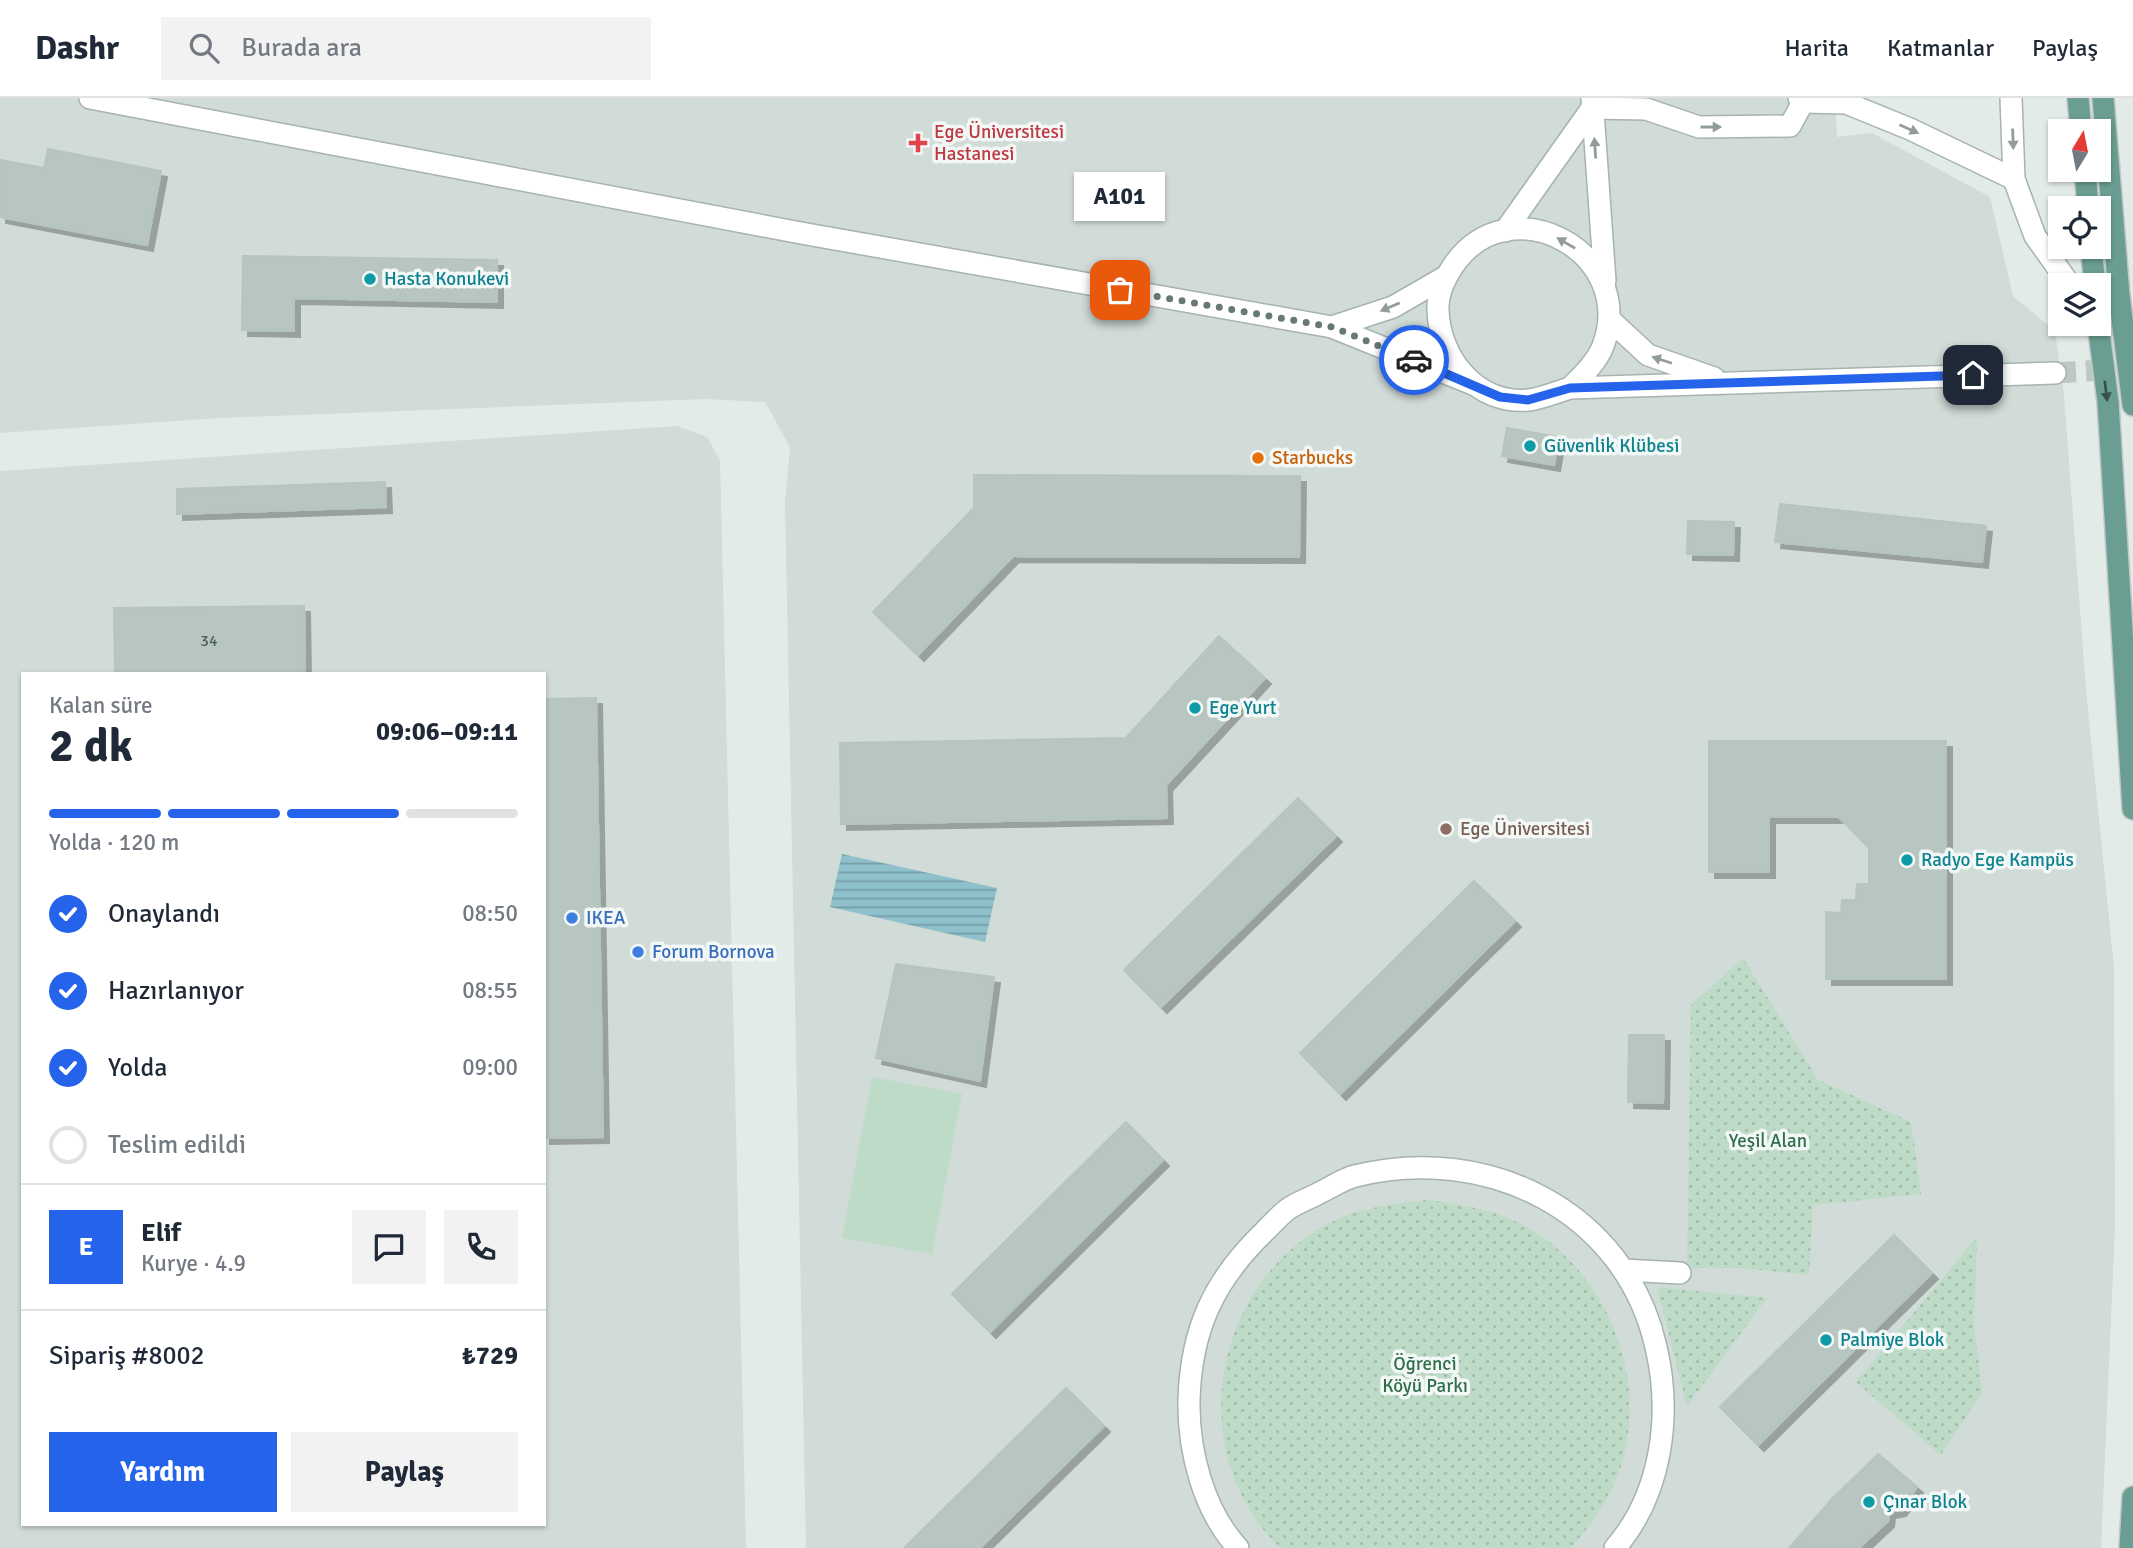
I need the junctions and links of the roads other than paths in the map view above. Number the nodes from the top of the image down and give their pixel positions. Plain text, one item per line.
1 (90, 98) edge
2 (1671, 98) edge
3 (2011, 98) edge
4 (2078, 98) edge
5 (2103, 98) edge
6 (1801, 100) edge
7 (1851, 101) edge
8 (1592, 103) edge
9 (1646, 109) junction
10 (2080, 119) edge
11 (2014, 179) junction
12 (1505, 231) junction
13 (2061, 273) edge
14 (1445, 277) junction
15 (1606, 290) junction
16 (1609, 319) junction
17 (1332, 327) junction
18 (2100, 336) edge
19 (2055, 373) tunnel mouth
20 (1726, 382) junction
21 (1474, 384) junction
22 (1570, 388) junction
23 (2133, 405) edge
24 (2133, 809) edge
25 (1623, 1270) junction
26 (1680, 1273) dead end
27 (2133, 1497) edge
28 (1238, 1548) edge
29 (1615, 1548) edge
30 (2130, 1548) edge

1 - 17 street
2 - 9 street
3 -> 11 street
4 - 10 main road
5 - 23 main road
6 - 7 street
9 -> 6 street
7 -> 11 street
8 - 9 street
8 - 12 street
15 -> 8 street
11 - 13 street
12 - 14 street
15 -> 12 street
14 -> 17 street
14 - 21 street
15 - 16 street
20 -> 16 street
16 - 22 street
17 - 21 street
18 -> 24 main road
19 - 20 street
20 - 22 street
21 - 22 street
25 - 26 street
25 - 28 street
25 - 29 street
27 - 30 main road

